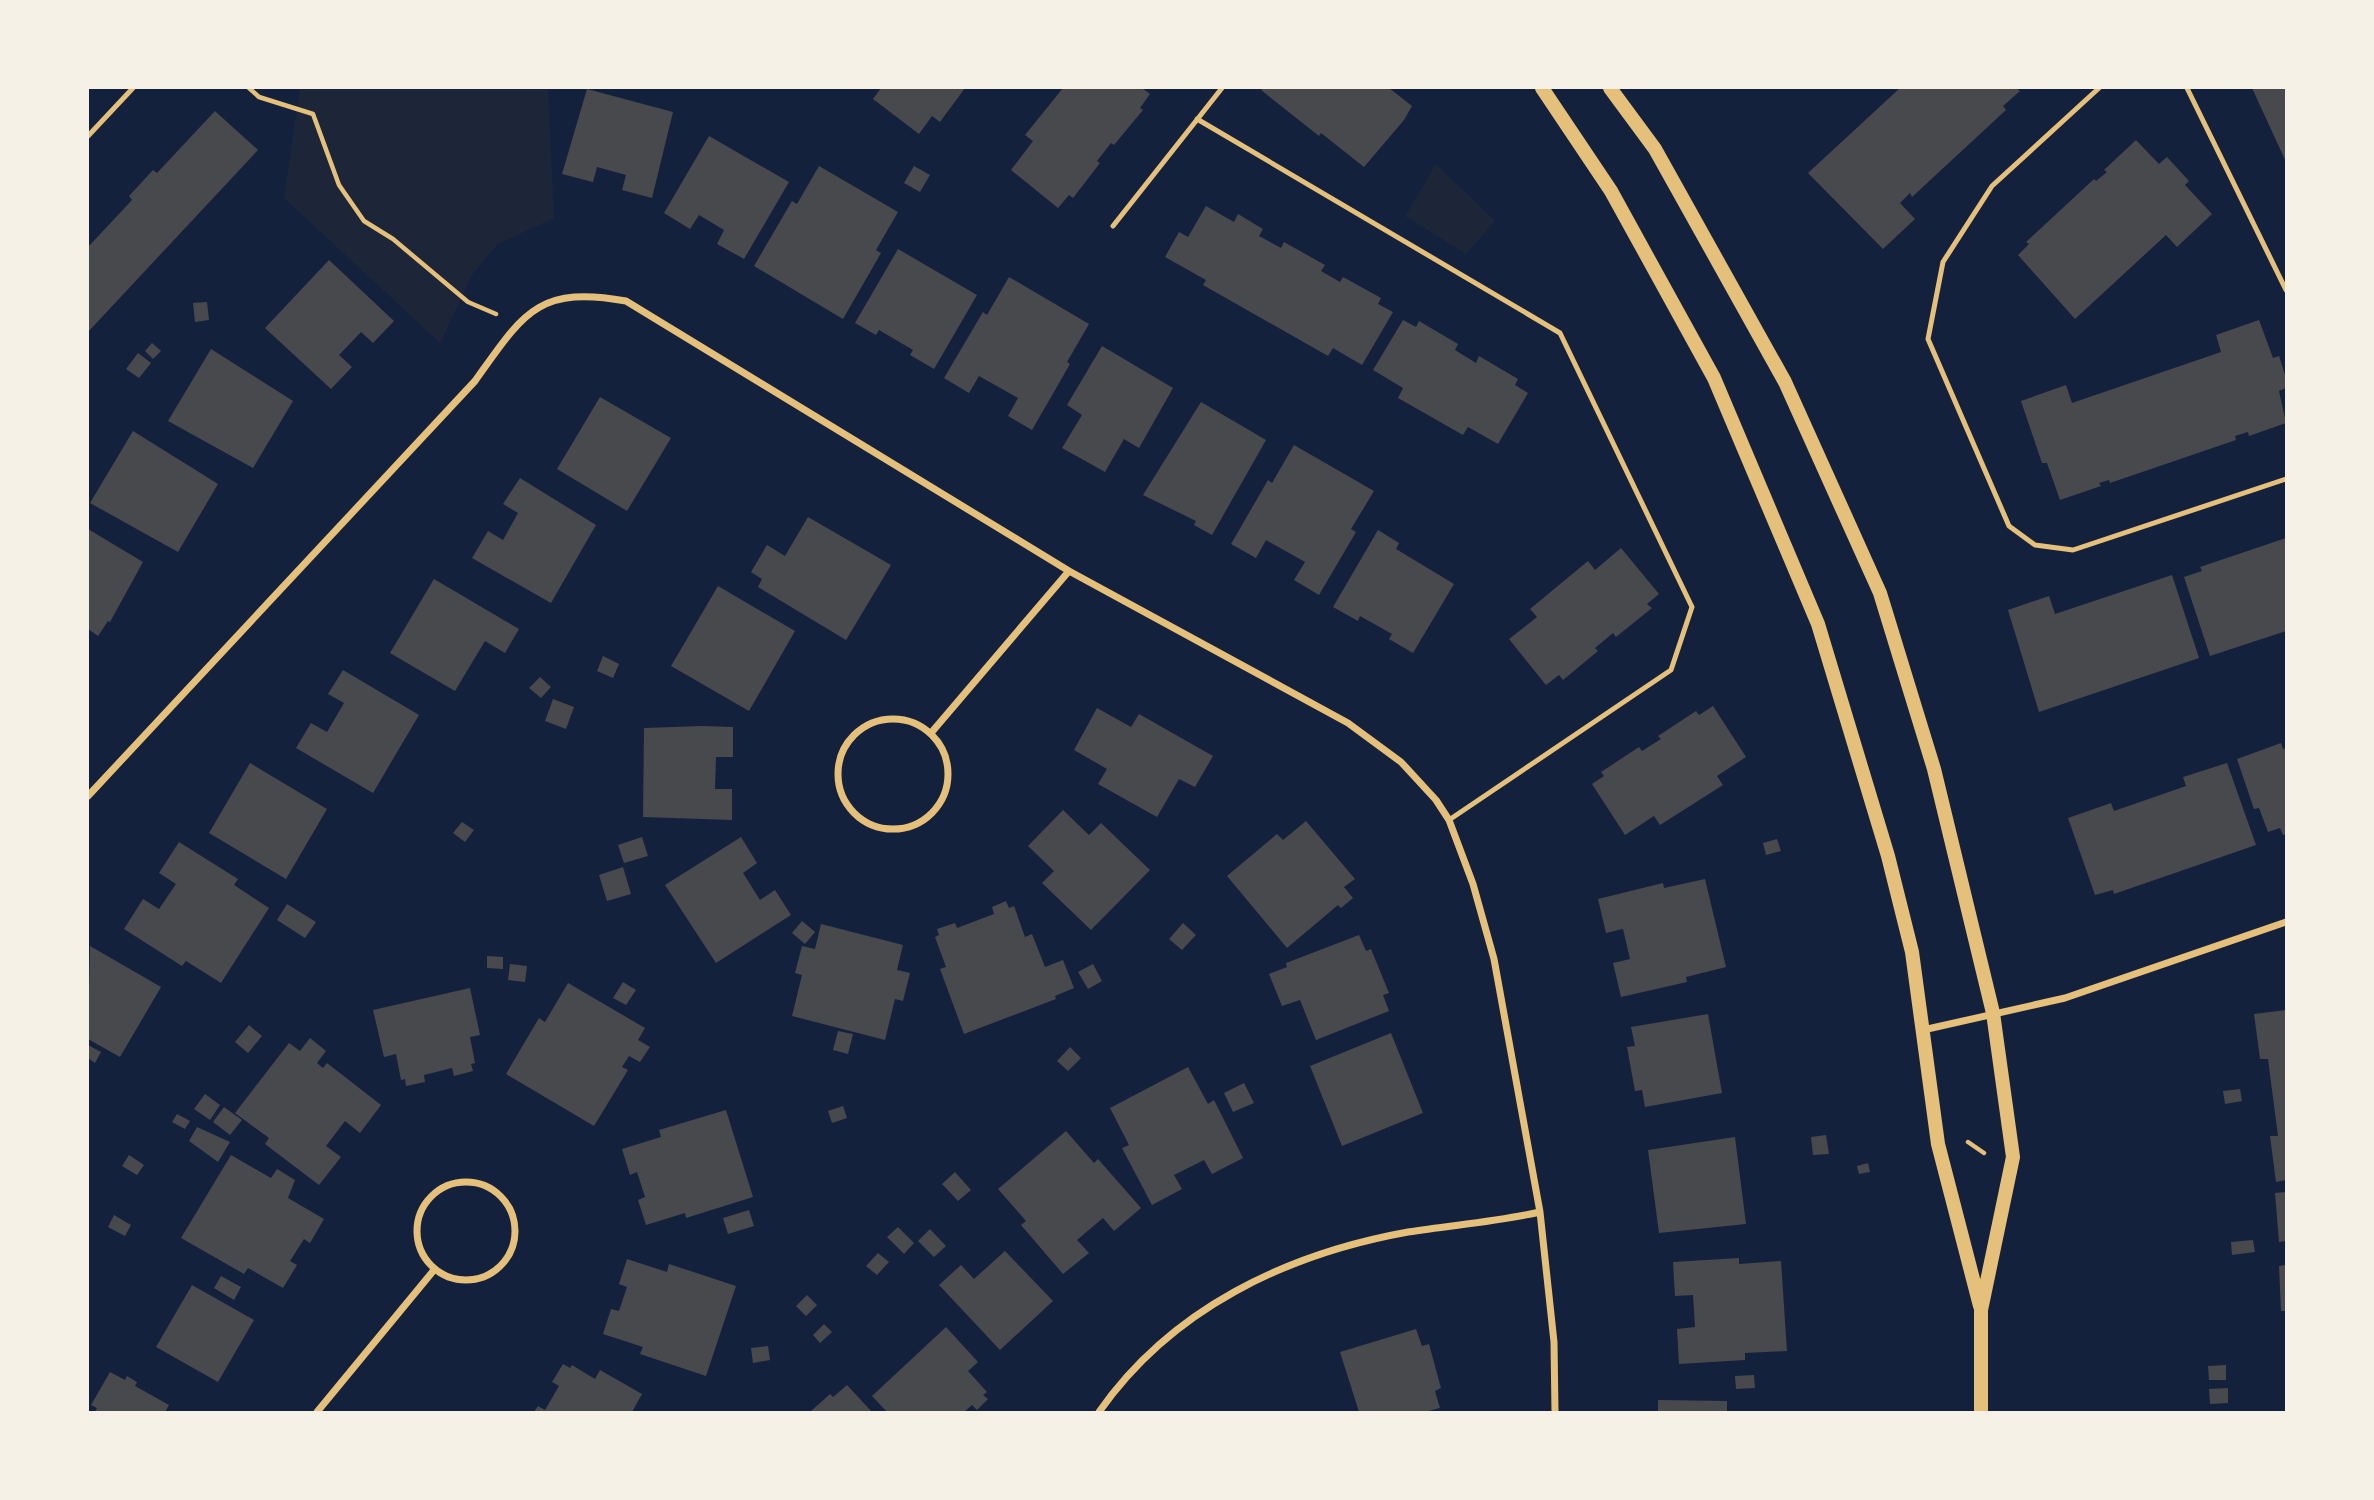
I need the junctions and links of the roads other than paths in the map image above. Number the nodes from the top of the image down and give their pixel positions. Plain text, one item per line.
1 (133, 88) edge
2 (1222, 88) edge
3 (1542, 88) edge
4 (1610, 88) edge
5 (2099, 88) edge
6 (2187, 88) edge
7 (1197, 119) junction
8 (88, 136) edge
9 (1113, 226) dead end
10 (2287, 290) edge
11 (2287, 479) edge
12 (1069, 571) junction
13 (931, 733) junction
14 (88, 796) edge
15 (1449, 820) junction
16 (2287, 922) edge
17 (1993, 1013) junction
18 (1923, 1030) junction
19 (1540, 1212) junction
20 (434, 1270) junction
21 (1981, 1310) junction
22 (317, 1412) edge
23 (1099, 1412) edge
24 (1555, 1412) edge
25 (1981, 1412) edge

1 - 8 lane
2 - 7 lane
3 - 18 main road
4 - 17 main road
5 - 11 lane
6 - 10 lane
7 - 9 lane
7 - 15 lane
12 - 13 street
12 - 14 street
12 - 15 street
13 - 13 street
15 - 19 street
16 - 17 street
17 - 18 street
17 - 21 main road
18 - 21 main road
19 - 23 street
19 - 24 street
20 - 20 street
20 - 22 street
21 - 25 main road

